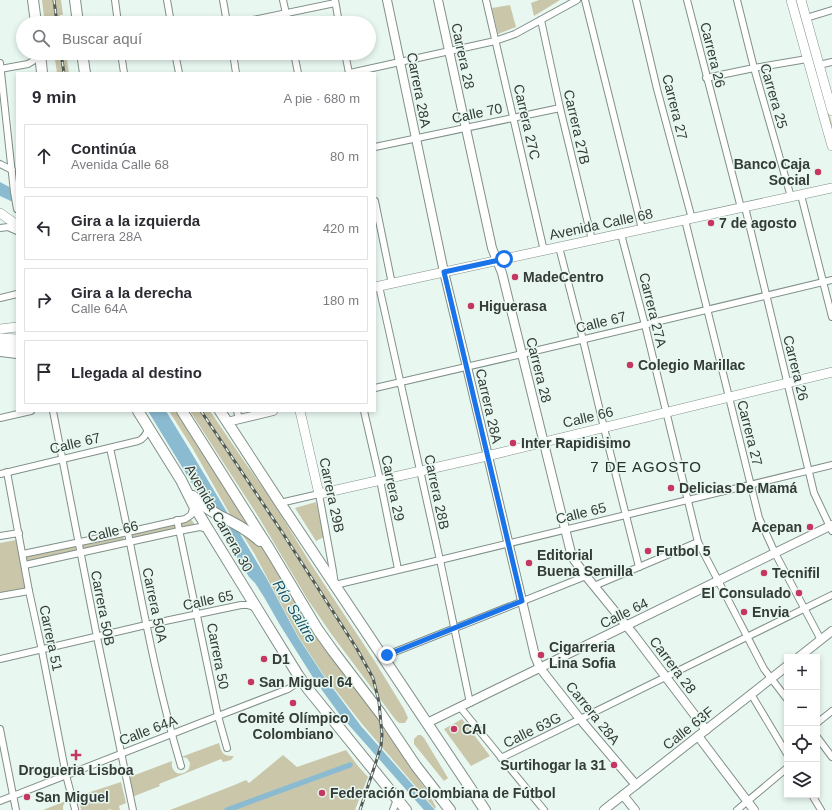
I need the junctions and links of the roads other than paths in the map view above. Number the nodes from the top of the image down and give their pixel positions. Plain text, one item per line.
1 (33, 0) edge
2 (75, 0) edge
3 (115, 0) edge
4 (167, 0) edge
5 (223, 0) edge
6 (283, 0) edge
7 (387, 0) edge
8 (438, 0) edge
9 (486, 0) edge
10 (577, 0) edge
11 (585, 0) edge
12 (636, 0) edge
13 (687, 0) edge
14 (737, 0) edge
15 (791, 0) edge
16 (801, 0) edge
17 (335, 1) edge
18 (832, 10) edge
19 (286, 13) junction
20 (35, 16) edge
21 (77, 16) edge
22 (117, 16) edge
23 (170, 16) edge
24 (226, 16) edge
25 (272, 16) edge
26 (287, 16) edge
27 (338, 16) edge
28 (806, 18) junction
29 (540, 20) junction
30 (495, 40) junction
31 (449, 51) junction
32 (807, 59) junction
33 (34, 60) edge
34 (40, 60) edge
35 (83, 60) edge
36 (123, 60) edge
37 (177, 60) edge
38 (234, 60) edge
39 (295, 60) edge
40 (347, 60) edge
41 (400, 62) junction
42 (832, 62) edge
43 (819, 65) junction
44 (0, 67) edge
45 (754, 68) junction
46 (42, 72) edge
47 (85, 72) edge
48 (124, 72) edge
49 (179, 72) edge
50 (236, 72) edge
51 (298, 72) edge
52 (350, 72) edge
53 (355, 72) edge
54 (706, 78) junction
55 (560, 108) junction
56 (832, 108) edge
57 (514, 118) junction
58 (466, 128) junction
59 (415, 138) junction
60 (832, 146) edge
61 (376, 147) edge
62 (0, 164) edge
63 (12, 170) junction
64 (832, 188) edge
65 (801, 195) junction
66 (791, 197) junction
67 (16, 202) edge
68 (376, 207) edge
69 (743, 208) junction
70 (0, 213) edge
71 (688, 219) junction
72 (16, 225) edge
73 (0, 228) edge
74 (642, 229) junction
75 (16, 231) edge
76 (621, 234) junction
77 (592, 240) junction
78 (559, 247) junction
79 (544, 250) junction
80 (497, 261) junction
81 (444, 272) junction
82 (832, 280) edge
83 (823, 282) junction
84 (392, 284) junction
85 (377, 287) edge
86 (16, 294) edge
87 (766, 295) junction
88 (0, 298) edge
89 (708, 310) junction
90 (832, 317) edge
91 (645, 325) junction
92 (16, 327) edge
93 (0, 329) edge
94 (0, 338) edge
95 (16, 339) edge
96 (583, 340) junction
97 (0, 346) edge
98 (16, 347) edge
99 (0, 351) edge
100 (16, 353) edge
101 (522, 354) junction
102 (467, 367) junction
103 (832, 372) edge
104 (400, 382) junction
105 (788, 383) junction
106 (376, 388) edge
107 (729, 398) junction
108 (27, 412) edge
109 (53, 412) edge
110 (139, 412) edge
111 (183, 412) edge
112 (221, 412) edge
113 (264, 412) edge
114 (300, 412) edge
115 (364, 412) edge
116 (666, 413) junction
117 (238, 415) edge
118 (0, 418) edge
119 (227, 422) junction
120 (149, 428) junction
121 (604, 428) junction
122 (544, 442) junction
123 (110, 448) junction
124 (487, 456) junction
125 (61, 459) junction
126 (832, 465) edge
127 (808, 470) junction
128 (420, 471) junction
129 (7, 472) junction
130 (0, 474) edge
131 (181, 480) junction
132 (380, 480) junction
133 (750, 484) junction
134 (319, 494) junction
135 (688, 500) junction
136 (280, 503) junction
137 (194, 506) junction
138 (625, 515) junction
139 (177, 520) junction
140 (831, 528) edge
141 (208, 529) junction
142 (565, 530) junction
143 (179, 531) junction
144 (19, 532) junction
145 (128, 532) junction
146 (0, 536) edge
147 (130, 541) junction
148 (78, 542) junction
149 (698, 542) junction
150 (508, 544) junction
151 (270, 550) junction
152 (80, 553) junction
153 (775, 553) junction
154 (23, 554) junction
155 (440, 560) junction
156 (25, 565) junction
157 (638, 567) junction
158 (398, 569) junction
159 (586, 576) junction
160 (719, 581) junction
161 (335, 584) junction
162 (594, 586) junction
163 (29, 591) junction
164 (832, 594) edge
165 (0, 596) edge
166 (522, 601) junction
167 (257, 608) junction
168 (804, 608) junction
169 (197, 614) junction
170 (146, 625) junction
171 (627, 626) junction
172 (454, 628) junction
173 (831, 635) edge
174 (97, 637) junction
175 (747, 637) junction
176 (822, 640) junction
177 (41, 649) junction
178 (803, 654) edge
179 (382, 657) junction
180 (0, 659) edge
181 (540, 668) junction
182 (784, 668) edge
183 (298, 675) junction
184 (665, 676) junction
185 (771, 679) junction
186 (751, 694) junction
187 (784, 695) edge
188 (470, 703) junction
189 (460, 707) junction
190 (832, 711) edge
191 (218, 716) junction
192 (580, 719) junction
193 (820, 721) edge
194 (427, 724) junction
195 (0, 729) edge
196 (706, 730) junction
197 (171, 734) junction
198 (698, 736) junction
199 (820, 743) edge
200 (227, 748) dead end
201 (784, 749) edge
202 (121, 753) junction
203 (832, 757) edge
204 (501, 758) junction
205 (181, 766) dead end
206 (416, 766) junction
207 (784, 770) edge
208 (66, 775) junction
209 (636, 786) junction
210 (623, 795) junction
211 (13, 796) junction
212 (396, 797) junction
213 (814, 798) edge
214 (0, 801) edge
215 (747, 801) junction
216 (75, 809) dead end
217 (16, 810) edge
218 (133, 810) edge
219 (393, 810) edge
220 (406, 810) edge
221 (439, 810) edge
222 (450, 810) edge
223 (485, 810) edge
224 (544, 810) edge
225 (604, 810) edge
226 (635, 810) edge
227 (737, 810) edge
228 (754, 810) edge
229 (821, 810) edge

1 - 20 highway
2 - 21 highway
3 - 22 street
4 - 23 street
5 - 24 street
6 - 19 street
7 - 41 street, Carrera 28A
8 - 31 street, Carrera 28
9 - 30 street, Carrera 27C
10 - 29 street
11 - 74 street
12 - 71 street, Carrera 27
13 - 54 street, Carrera 26
14 - 45 street, Carrera 25
15 - 32 main road
16 - 28 main road
17 - 19 street
17 - 27 street
18 - 28 street
19 - 25 street
19 - 26 street
28 - 43 main road
29 - 30 street
29 - 55 street, Carrera 27B
30 - 31 street
30 - 57 street, Carrera 27C
31 - 41 street
31 - 58 street, Carrera 28
32 - 45 street
32 - 60 main road
33 - 44 street
34 - 46 highway
35 - 47 highway
36 - 48 street
37 - 49 street
38 - 50 street
39 - 51 street
40 - 52 street
41 - 53 street
41 - 59 street, Carrera 28A
42 - 43 street
43 - 56 main road
44 - 63 street
45 - 54 street
45 - 66 street, Carrera 25
54 - 69 street, Carrera 26
55 - 57 street, Calle 70
55 - 77 street, Carrera 27B
57 - 58 street, Calle 70
57 - 79 street, Carrera 27C
58 - 59 street, Calle 70
58 - 80 street, Carrera 28
59 - 61 street, Calle 70
59 - 81 street, Carrera 28A
62 - 63 street
63 - 67 street
64 - 65 main road, Avenida Calle 68
65 - 66 main road, Avenida Calle 68
65 - 83 street
66 - 69 main road, Avenida Calle 68
68 - 84 street
69 - 71 main road, Avenida Calle 68
69 - 87 street, Carrera 26
70 - 72 main road
71 - 74 main road, Avenida Calle 68
71 - 89 street, Carrera 27
73 - 75 street
74 - 76 main road, Avenida Calle 68
76 - 77 main road, Avenida Calle 68
76 - 91 street, Carrera 27A
77 - 78 main road, Avenida Calle 68
78 - 79 main road, Avenida Calle 68
78 - 96 street
79 - 80 main road, Avenida Calle 68
80 - 81 main road, Avenida Calle 68
80 - 101 street, Carrera 28
81 - 84 main road, Avenida Calle 68
81 - 102 street, Carrera 28A
82 - 83 street, Calle 67
83 - 87 street, Calle 67
83 - 90 street
84 - 85 main road, Avenida Calle 68
85 - 104 street, Carrera 28B
86 - 88 street
87 - 89 street, Calle 67
87 - 105 street, Carrera 26
89 - 91 street, Calle 67
89 - 107 street, Carrera 27
91 - 96 street, Calle 67
91 - 116 street, Carrera 27A
92 - 93 main road
94 - 95 main road
96 - 101 street, Calle 67
96 - 121 street
97 - 98 main road
99 - 100 highway
101 - 102 street, Calle 67
101 - 122 street, Carrera 28
102 - 104 street, Calle 67
102 - 124 street, Carrera 28A
103 - 105 main road, Calle 66
104 - 106 street, Calle 67
104 - 128 street, Carrera 28B
105 - 107 main road, Calle 66
105 - 127 street, Carrera 26
107 - 116 main road, Calle 66
107 - 133 street, Carrera 27
108 - 118 street
109 - 125 street, Carrera 50B
110 - 120 highway, Avenida Carrera 30
111 - 151 highway, Avenida Carrera 30
112 - 119 highway
113 - 117 street
114 - 134 main road, Carrera 29B
115 - 132 street, Carrera 29
116 - 121 main road, Calle 66
116 - 135 street, Carrera 27A
117 - 119 street
119 - 136 highway
120 - 123 street, Calle 67
120 - 131 highway, Avenida Carrera 30
121 - 122 main road, Calle 66
121 - 138 street
122 - 124 main road, Calle 66
122 - 142 street, Carrera 28
123 - 125 street, Calle 67
123 - 145 street, Carrera 50A
124 - 128 main road, Calle 66
124 - 150 street, Carrera 28A
125 - 129 street, Calle 67
125 - 148 street, Carrera 50B
126 - 127 street, Calle 65
127 - 133 street, Calle 65
127 - 140 street, Carrera 26
128 - 132 main road, Calle 66
128 - 155 street, Carrera 28B
129 - 130 street, Calle 67
129 - 144 street, Carrera 51
131 - 137 highway, Avenida Carrera 30
131 - 151 highway
132 - 134 main road, Calle 66
132 - 158 street, Carrera 29
133 - 135 street, Calle 65
133 - 153 street, Carrera 27
134 - 136 street, Calle 66
134 - 161 street, Carrera 29B
135 - 138 street, Calle 65
135 - 149 street, Carrera 27A
136 - 161 highway
137 - 139 street, Calle 66
137 - 141 highway, Avenida Carrera 30
138 - 142 street, Calle 65
138 - 157 street
139 - 143 street, Carrera 50
139 - 145 street, Calle 66
140 - 153 street, Calle 64
141 - 143 street, Calle 66
141 - 167 highway, Avenida Carrera 30
142 - 150 street, Calle 65
142 - 159 street, Carrera 28
143 - 147 street, Calle 66
143 - 169 street, Carrera 50
144 - 146 street
144 - 154 street, Carrera 51
145 - 147 street, Carrera 50A
145 - 148 street, Calle 66
147 - 152 street, Calle 66
147 - 170 street, Carrera 50A
148 - 152 street, Carrera 50B
148 - 154 street, Calle 66
149 - 157 street
149 - 160 street, Carrera 27A
150 - 155 street, Calle 65
150 - 166 street, Carrera 28A
151 - 206 highway, Avenida Carrera 30
152 - 156 street, Calle 66
152 - 174 street, Carrera 50B
153 - 160 street, Calle 64
153 - 168 street, Carrera 27
154 - 156 street, Carrera 51
155 - 158 street, Calle 65
155 - 172 street, Carrera 28B
156 - 163 street, Carrera 51
157 - 162 street
158 - 161 street, Calle 65
159 - 162 street, Carrera 28
159 - 166 street
160 - 171 street, Calle 64
160 - 175 street, Carrera 27A
161 - 179 highway
162 - 171 street, Carrera 28
163 - 165 street
163 - 177 street, Carrera 51
164 - 168 street, Calle 63G
166 - 172 street
166 - 181 street, Carrera 28A
167 - 169 street, Calle 65
167 - 183 highway, Avenida Carrera 30
168 - 175 street, Calle 63G
168 - 176 street, Carrera 27
169 - 170 street, Calle 65
169 - 191 street, Carrera 50
170 - 174 street, Calle 65
170 - 197 street, Carrera 50A
171 - 181 street, Calle 64
171 - 184 street, Carrera 28
172 - 179 street
172 - 188 street, Carrera 28B
173 - 176 street
174 - 177 street, Calle 65
174 - 202 street, Carrera 50B
175 - 184 street, Calle 63G
175 - 185 street, Carrera 27A
176 - 178 street
177 - 180 street, Calle 65
177 - 208 street, Carrera 51
179 - 194 highway
181 - 188 street, Calle 64
181 - 192 street, Carrera 28A
182 - 185 street, Calle 63F
183 - 191 street, Calle 64A
183 - 212 highway, Avenida Carrera 30
184 - 192 street, Calle 63G
184 - 196 street, Carrera 28
185 - 186 street, Calle 63F
185 - 187 street, Carrera 27A
186 - 196 street, Calle 63F
186 - 201 street
188 - 189 street, Calle 64
189 - 194 street, Calle 64
189 - 204 street
190 - 193 street
191 - 197 street, Calle 64A
191 - 200 street, Carrera 50
192 - 204 street, Calle 63G
192 - 209 street, Carrera 28A
194 - 223 highway
195 - 211 street
196 - 198 street, Calle 63F
197 - 202 street, Calle 64A
197 - 205 street, Carrera 50A
198 - 209 street, Calle 63F
198 - 215 street
199 - 203 street
202 - 208 street, Calle 64A
202 - 218 street, Carrera 50B
204 - 224 street
206 - 221 highway
206 - 222 highway, Avenida Carrera 30
207 - 215 street
208 - 211 street, Calle 64A
208 - 216 street, Carrera 51
209 - 210 street, Calle 63F
210 - 225 street, Calle 63F
210 - 226 street
211 - 214 street, Calle 64A
211 - 217 street
212 - 219 street
212 - 220 highway, Avenida Carrera 30
213 - 229 street
215 - 227 street
215 - 228 street

